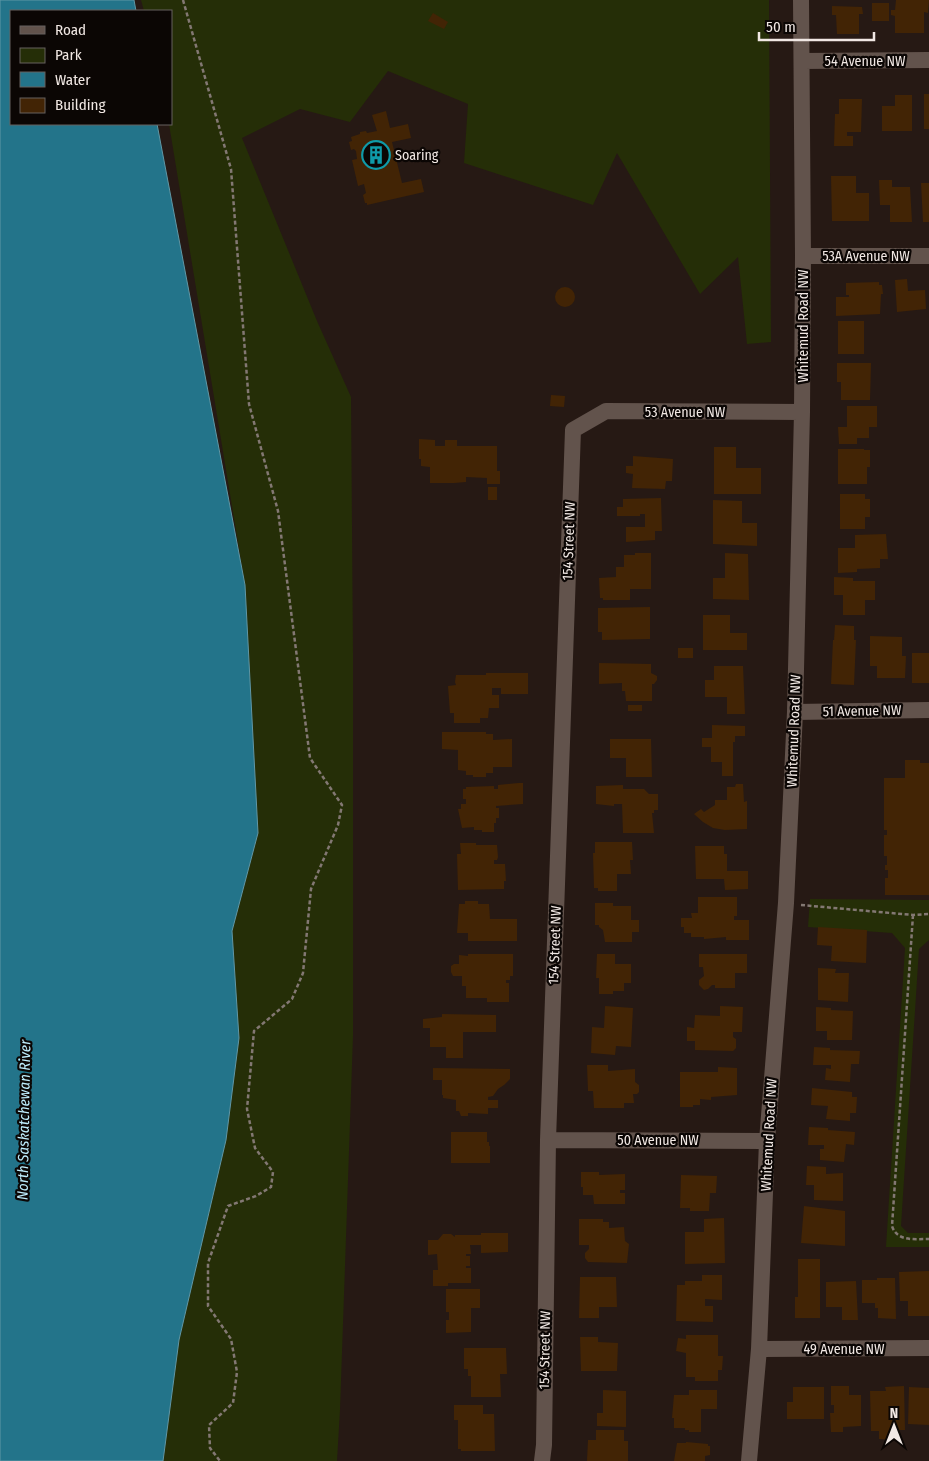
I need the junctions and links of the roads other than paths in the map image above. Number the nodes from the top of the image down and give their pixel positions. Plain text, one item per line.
1 (801, 0) edge
2 (929, 60) edge
3 (802, 61) junction
4 (803, 256) junction
5 (929, 256) edge
6 (802, 412) junction
7 (573, 430) joint
8 (929, 710) edge
9 (795, 712) junction
10 (548, 1140) junction
11 (767, 1141) junction
12 (929, 1348) edge
13 (759, 1349) junction
14 (542, 1461) edge
15 (749, 1461) edge

1 - 3 street, Whitemud Road NW
2 - 3 street, 54 Avenue NW
3 - 4 street, Whitemud Road NW
4 - 5 street, 53A Avenue NW
4 - 6 street, Whitemud Road NW
6 - 7 street, 53 Avenue NW
6 - 9 street, Whitemud Road NW
7 - 10 street, 154 Street NW
8 - 9 street, 51 Avenue NW
9 - 11 street, Whitemud Road NW
10 - 11 street, 50 Avenue NW
10 - 14 street, 154 Street NW
11 - 13 street, Whitemud Road NW
12 - 13 street, 49 Avenue NW
13 - 15 street, Whitemud Road NW

